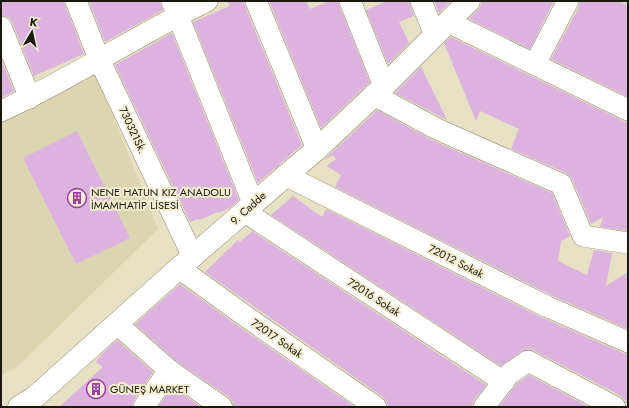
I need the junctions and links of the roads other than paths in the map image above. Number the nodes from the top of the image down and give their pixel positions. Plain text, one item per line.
1 (76, 1) edge
2 (207, 1) edge
3 (256, 1) edge
4 (350, 1) edge
5 (421, 1) edge
6 (469, 1) edge
7 (568, 1) edge
8 (175, 8) edge
9 (1, 27) edge
10 (442, 28) junction
11 (99, 59) junction
12 (535, 64) junction
13 (379, 91) junction
14 (30, 98) junction
15 (628, 110) edge
16 (1, 111) edge
17 (317, 148) junction
18 (285, 175) junction
19 (249, 208) junction
20 (628, 244) edge
21 (186, 263) junction
22 (117, 324) junction
23 (628, 342) edge
24 (169, 370) junction
25 (504, 382) junction
26 (34, 404) edge
27 (144, 407) edge
28 (222, 407) edge
29 (376, 407) edge
30 (484, 407) edge
31 (615, 407) edge

1 - 11 street, 730321Sk.
2 - 8 street
3 - 17 street
4 - 13 street
5 - 10 street
6 - 10 street, 9. Cadde
7 - 12 street
8 - 11 street
8 - 19 street
9 - 14 street
10 - 12 street
10 - 13 street, 9. Cadde
11 - 14 street
11 - 21 street, 730321Sk.
12 - 15 street
13 - 17 street, 9. Cadde
13 - 20 street
14 - 16 street
17 - 18 street, 9. Cadde
18 - 19 street, 9. Cadde
18 - 23 street, 72012 Sokak
19 - 21 street, 9. Cadde
19 - 25 street, 72016 Sokak
21 - 22 street, 9. Cadde
21 - 29 street, 72017 Sokak
22 - 24 street
22 - 26 street, 9. Cadde
24 - 27 street
24 - 28 street
25 - 30 street
25 - 31 street

